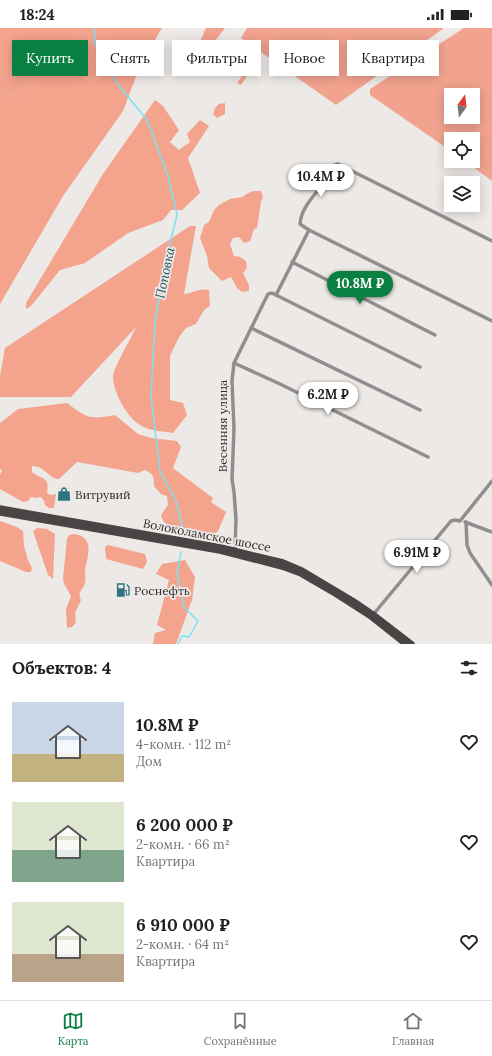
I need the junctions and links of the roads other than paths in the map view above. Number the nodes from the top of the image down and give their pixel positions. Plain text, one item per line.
1 (309, 230) junction
2 (492, 241) edge
3 (292, 262) junction
4 (276, 295) junction
5 (492, 321) edge
6 (251, 328) junction
7 (435, 335) dead end
8 (234, 363) junction
9 (420, 367) dead end
10 (420, 410) dead end
11 (428, 457) dead end
12 (492, 481) edge
13 (0, 508) edge
14 (0, 513) edge
15 (460, 521) junction
16 (466, 522) junction
17 (492, 532) edge
18 (235, 550) junction
19 (492, 585) edge
20 (372, 615) junction
21 (405, 644) edge
22 (412, 644) edge

1 - 2 street
1 - 3 street
1 - 5 street
3 - 4 street
3 - 7 street
4 - 6 street, Весенняя улица
4 - 9 street
6 - 8 street, Весенняя улица
6 - 10 street
8 - 11 street
8 - 18 street, Весенняя улица
12 - 15 street
13 - 18 main road, Волоколамское шоссе
14 - 20 main road, Волоколамское шоссе
15 - 16 street
15 - 20 street
16 - 17 street
16 - 19 street
18 - 20 main road, Волоколамское шоссе
20 - 21 main road, Волоколамское шоссе
20 - 22 main road, Волоколамское шоссе

